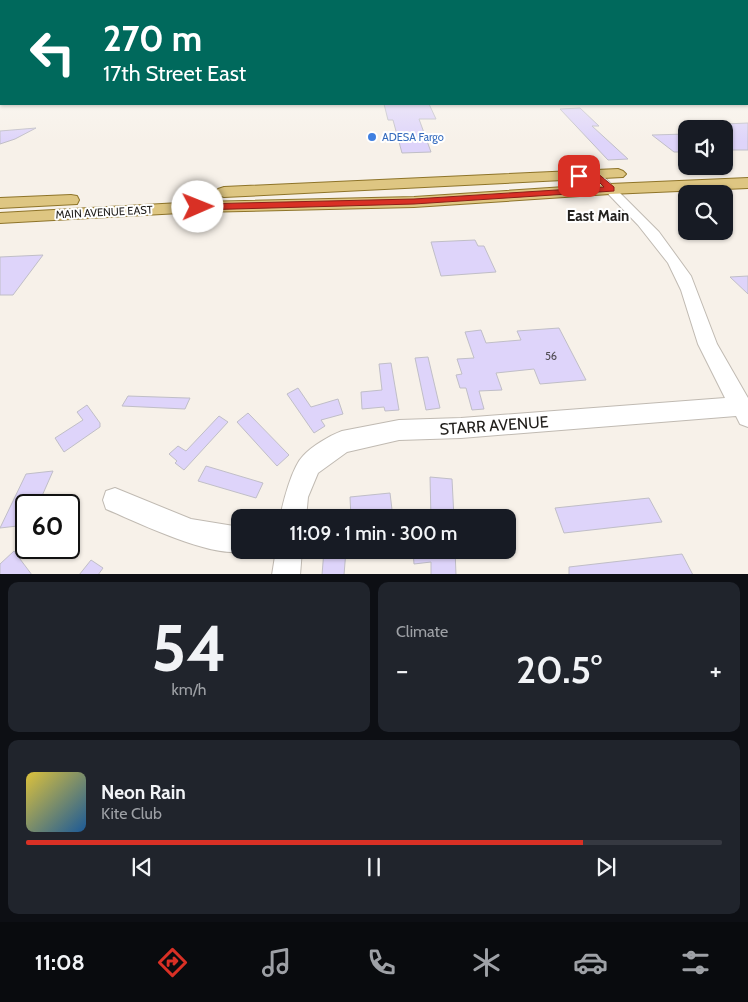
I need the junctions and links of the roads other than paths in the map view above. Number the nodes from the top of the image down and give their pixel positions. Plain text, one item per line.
1 (748, 169) edge
2 (596, 175) junction
3 (748, 183) edge
4 (610, 189) junction
5 (0, 203) edge
6 (0, 218) edge
7 (744, 411) edge
8 (115, 500) dead end
9 (294, 509) edge
10 (231, 539) edge
11 (288, 559) edge
12 (286, 574) edge

1 - 2 main road, MAIN AVENUE EAST
2 - 4 street
2 - 5 main road, MAIN AVENUE EAST
3 - 4 main road, MAIN AVENUE EAST
4 - 6 main road, MAIN AVENUE EAST
4 - 7 street
7 - 9 street, STARR AVENUE
8 - 10 street
11 - 12 street

